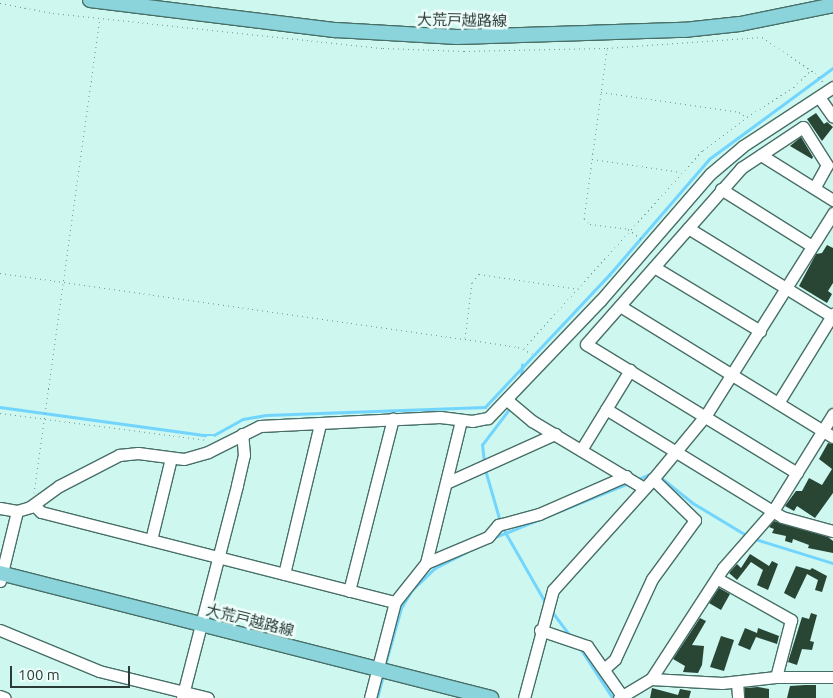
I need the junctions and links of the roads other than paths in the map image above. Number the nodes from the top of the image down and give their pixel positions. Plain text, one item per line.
1 (90, 0) edge
2 (833, 5) edge
3 (828, 85) edge
4 (819, 97) junction
5 (833, 116) edge
6 (761, 155) junction
7 (814, 188) junction
8 (721, 189) junction
9 (833, 200) edge
10 (833, 212) edge
11 (688, 228) junction
12 (812, 246) junction
13 (654, 267) junction
14 (786, 289) junction
15 (620, 306) junction
16 (833, 316) edge
17 (760, 332) junction
18 (630, 370) junction
19 (733, 375) junction
20 (508, 400) junction
21 (778, 403) junction
22 (606, 409) junction
23 (833, 414) edge
24 (706, 415) junction
25 (393, 419) junction
26 (461, 420) junction
27 (320, 424) junction
28 (823, 431) junction
29 (242, 434) junction
30 (555, 434) junction
31 (833, 437) edge
32 (581, 450) junction
33 (676, 453) junction
34 (171, 458) junction
35 (797, 473) junction
36 (626, 476) junction
37 (653, 479) junction
38 (446, 483) junction
39 (644, 488) junction
40 (34, 505) junction
41 (0, 508) edge
42 (18, 511) junction
43 (773, 511) junction
44 (833, 519) edge
45 (830, 530) edge
46 (151, 540) junction
47 (217, 557) junction
48 (426, 563) junction
49 (284, 574) junction
50 (1, 576) edge
51 (718, 579) junction
52 (349, 591) junction
53 (395, 602) junction
54 (200, 624) junction
55 (0, 630) edge
56 (540, 630) junction
57 (378, 669) junction
58 (604, 669) junction
59 (776, 677) junction
60 (833, 677) edge
61 (651, 679) junction
62 (737, 682) junction
63 (183, 695) edge
64 (0, 696) edge
65 (620, 697) edge
66 (5, 698) edge
67 (208, 698) edge
68 (370, 698) edge
69 (488, 698) edge
70 (524, 698) edge
71 (738, 698) edge

1 - 2 main road, 大荒戸越路線
3 - 4 street
4 - 5 street
4 - 20 street
6 - 7 street
6 - 7 street
6 - 8 street
7 - 9 street
8 - 11 street
8 - 12 street
10 - 12 street
11 - 13 street
11 - 14 street
12 - 14 street
13 - 15 street
13 - 17 street
14 - 16 street
14 - 17 street
15 - 18 street
15 - 19 street
16 - 21 street
17 - 19 street
18 - 22 street
18 - 24 street
19 - 21 street
19 - 24 street
20 - 26 street
20 - 30 street
21 - 28 street
22 - 32 street
22 - 33 street
23 - 28 street
24 - 33 street
24 - 35 street
25 - 26 street
25 - 27 street
25 - 52 street
26 - 38 street
27 - 29 street
27 - 49 street
28 - 31 street
28 - 35 street
29 - 34 street
29 - 47 street
30 - 32 street
30 - 38 street
32 - 36 street
33 - 37 street
33 - 43 street
34 - 40 street
34 - 46 street
35 - 43 street
36 - 39 street
36 - 48 street
37 - 39 street
37 - 58 street
38 - 48 street
39 - 56 street
40 - 42 street
40 - 46 street
41 - 42 street
42 - 50 street
43 - 45 street
43 - 51 street
44 - 45 street
46 - 47 street
47 - 49 street
47 - 54 street
48 - 53 street
49 - 52 street
50 - 54 main road, 大荒戸越路線
51 - 59 street
51 - 61 street
52 - 53 street
53 - 57 street
54 - 57 main road, 大荒戸越路線
54 - 63 street
55 - 63 street
56 - 58 street
56 - 70 street
57 - 68 street
57 - 69 main road, 大荒戸越路線
58 - 65 street
59 - 60 street
59 - 62 street
61 - 62 street
61 - 65 street
62 - 71 street
63 - 67 street
64 - 66 street

